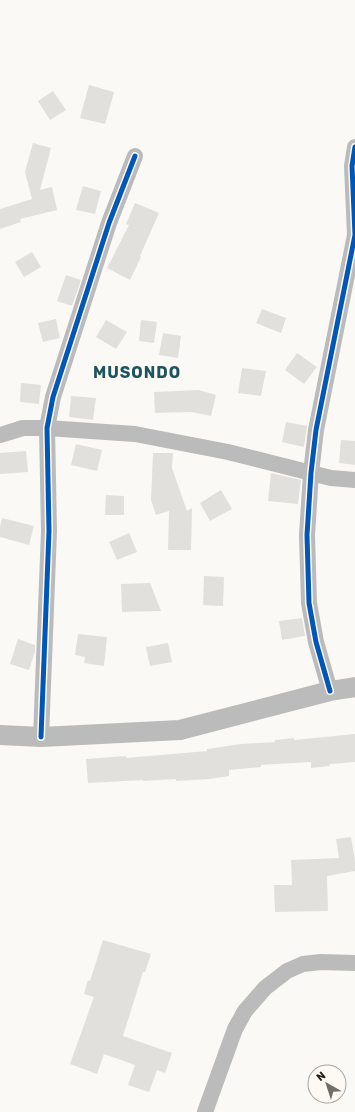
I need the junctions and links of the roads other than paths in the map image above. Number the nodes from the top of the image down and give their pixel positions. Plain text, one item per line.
1 (355, 147) edge
2 (135, 156) dead end
3 (47, 428) junction
4 (0, 435) edge
5 (311, 473) junction
6 (355, 480) edge
7 (355, 687) edge
8 (330, 691) junction
9 (0, 735) edge
10 (41, 737) junction
11 (355, 963) edge
12 (205, 1112) edge

1 - 5 street
2 - 3 street
3 - 4 street
3 - 5 street
3 - 10 street
5 - 6 street
5 - 8 street
7 - 8 street
8 - 10 street
9 - 10 street
11 - 12 street

